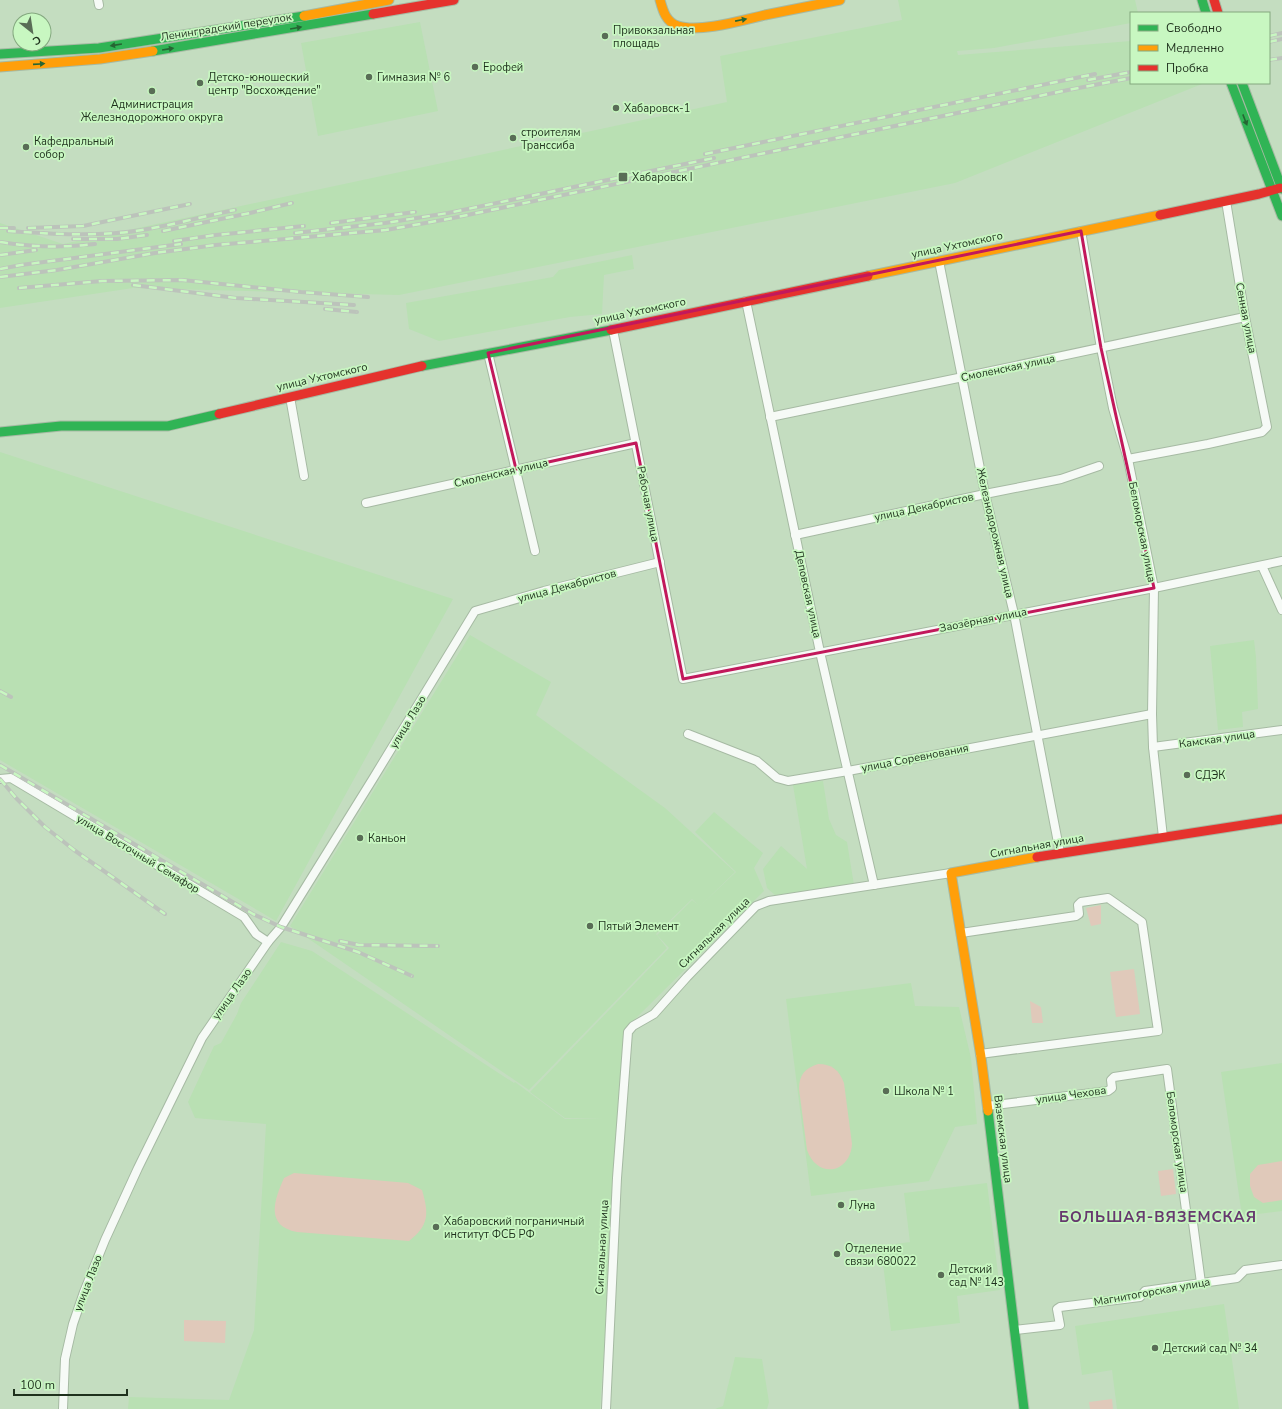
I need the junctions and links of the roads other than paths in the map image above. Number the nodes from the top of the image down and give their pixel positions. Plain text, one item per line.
1 (389, 0) edge
2 (454, 0) edge
3 (660, 0) edge
4 (840, 0) edge
5 (1202, 0) edge
6 (1214, 0) edge
7 (1206, 12) edge
8 (1218, 12) edge
9 (0, 54) edge
10 (0, 67) edge
11 (1231, 84) edge
12 (1242, 84) edge
13 (1282, 188) edge
14 (1272, 190) junction
15 (1226, 201) junction
16 (1282, 216) edge
17 (1081, 231) junction
18 (939, 261) junction
19 (746, 301) junction
20 (1245, 317) junction
21 (613, 330) junction
22 (1101, 348) junction
23 (488, 353) junction
24 (963, 377) junction
25 (290, 397) junction
26 (770, 417) junction
27 (0, 432) edge
28 (636, 443) junction
29 (1128, 459) junction
30 (1099, 466) dead end
31 (516, 469) junction
32 (304, 476) dead end
33 (985, 494) junction
34 (366, 503) dead end
35 (795, 535) junction
36 (535, 551) dead end
37 (1282, 561) edge
38 (660, 562) junction
39 (1262, 566) junction
40 (1154, 588) junction
41 (1282, 610) edge
42 (475, 611) joint
43 (1014, 614) junction
44 (820, 652) junction
45 (683, 679) joint
46 (1152, 714) junction
47 (1282, 730) edge
48 (688, 734) dead end
49 (1037, 735) junction
50 (1153, 748) junction
51 (848, 771) junction
52 (0, 779) edge
53 (1282, 819) edge
54 (1163, 837) junction
55 (1060, 853) junction
56 (951, 873) junction
57 (874, 885) junction
58 (961, 933) junction
59 (268, 942) junction
60 (980, 1054) junction
61 (1167, 1069) joint
62 (987, 1106) junction
63 (1282, 1265) edge
64 (1201, 1283) junction
65 (1015, 1330) junction
66 (63, 1409) edge
67 (606, 1409) edge
68 (1024, 1409) edge

1 -> 9 street, Ленинградский переулок
10 -> 2 street, Ленинградский переулок
3 -> 4 street
5 - 7 street
6 - 8 street
11 -> 14 street
12 - 13 street
13 - 14 street, улица Ухтомского
14 - 15 street, улица Ухтомского
14 - 16 street
15 - 17 street, улица Ухтомского
15 - 20 street, Сенная улица
17 - 18 street, улица Ухтомского
17 - 22 street, Беломорская улица
18 - 19 street, улица Ухтомского
18 - 24 street, Железнодорожная улица
19 - 21 street, улица Ухтомского
19 - 26 street, Деповская улица
20 - 22 street, Смоленская улица
20 - 29 street, Сенная улица
21 - 23 street, улица Ухтомского
21 - 28 street, Рабочая улица
22 - 24 street, Смоленская улица
22 - 29 street, Беломорская улица
23 - 25 street, улица Ухтомского
23 - 31 street
24 - 26 street, Смоленская улица
24 - 33 street, Железнодорожная улица
25 - 27 street, улица Ухтомского
25 - 32 street
26 - 35 street, Деповская улица
28 - 31 street, Смоленская улица
28 - 38 street, Рабочая улица
29 - 40 street, Беломорская улица
30 - 33 street, улица Декабристов
31 - 34 street, Смоленская улица
31 - 36 street
33 - 35 street, улица Декабристов
33 - 43 street, Железнодорожная улица
35 - 44 street, Деповская улица
37 - 39 street, Заозёрная улица
38 - 42 street, улица Декабристов
38 - 45 street, Рабочая улица
39 - 40 street, Заозёрная улица
39 - 41 street
40 - 43 street, Заозёрная улица
40 - 46 street, Беломорская улица
42 - 59 street, улица Лазо
43 - 44 street, Заозёрная улица
43 - 49 street, Железнодорожная улица
44 - 45 street, Заозёрная улица
44 - 51 street, Деповская улица
46 - 49 street, улица Соревнования
46 - 50 street, Беломорская улица
47 - 50 street, Камская улица
48 - 51 street, улица Соревнования
49 - 51 street, улица Соревнования
49 - 55 street, Железнодорожная улица
50 - 54 street, Беломорская улица
51 - 57 street, Деповская улица
52 - 59 street, улица Восточный Семафор
53 - 54 street, Сигнальная улица
54 - 55 street, Сигнальная улица
55 - 56 street, Сигнальная улица
56 - 57 street, Сигнальная улица
56 - 58 street, Вяземская улица
57 - 67 street, Сигнальная улица
58 - 60 street, Вяземская улица
58 - 60 street
59 - 66 street, улица Лазо
60 - 62 street, Вяземская улица
61 - 62 street, улица Чехова
61 - 64 street, Беломорская улица
62 - 65 street, Вяземская улица
63 - 64 street, Магнитогорская улица
64 - 65 street, Магнитогорская улица
65 - 68 street, Вяземская улица

